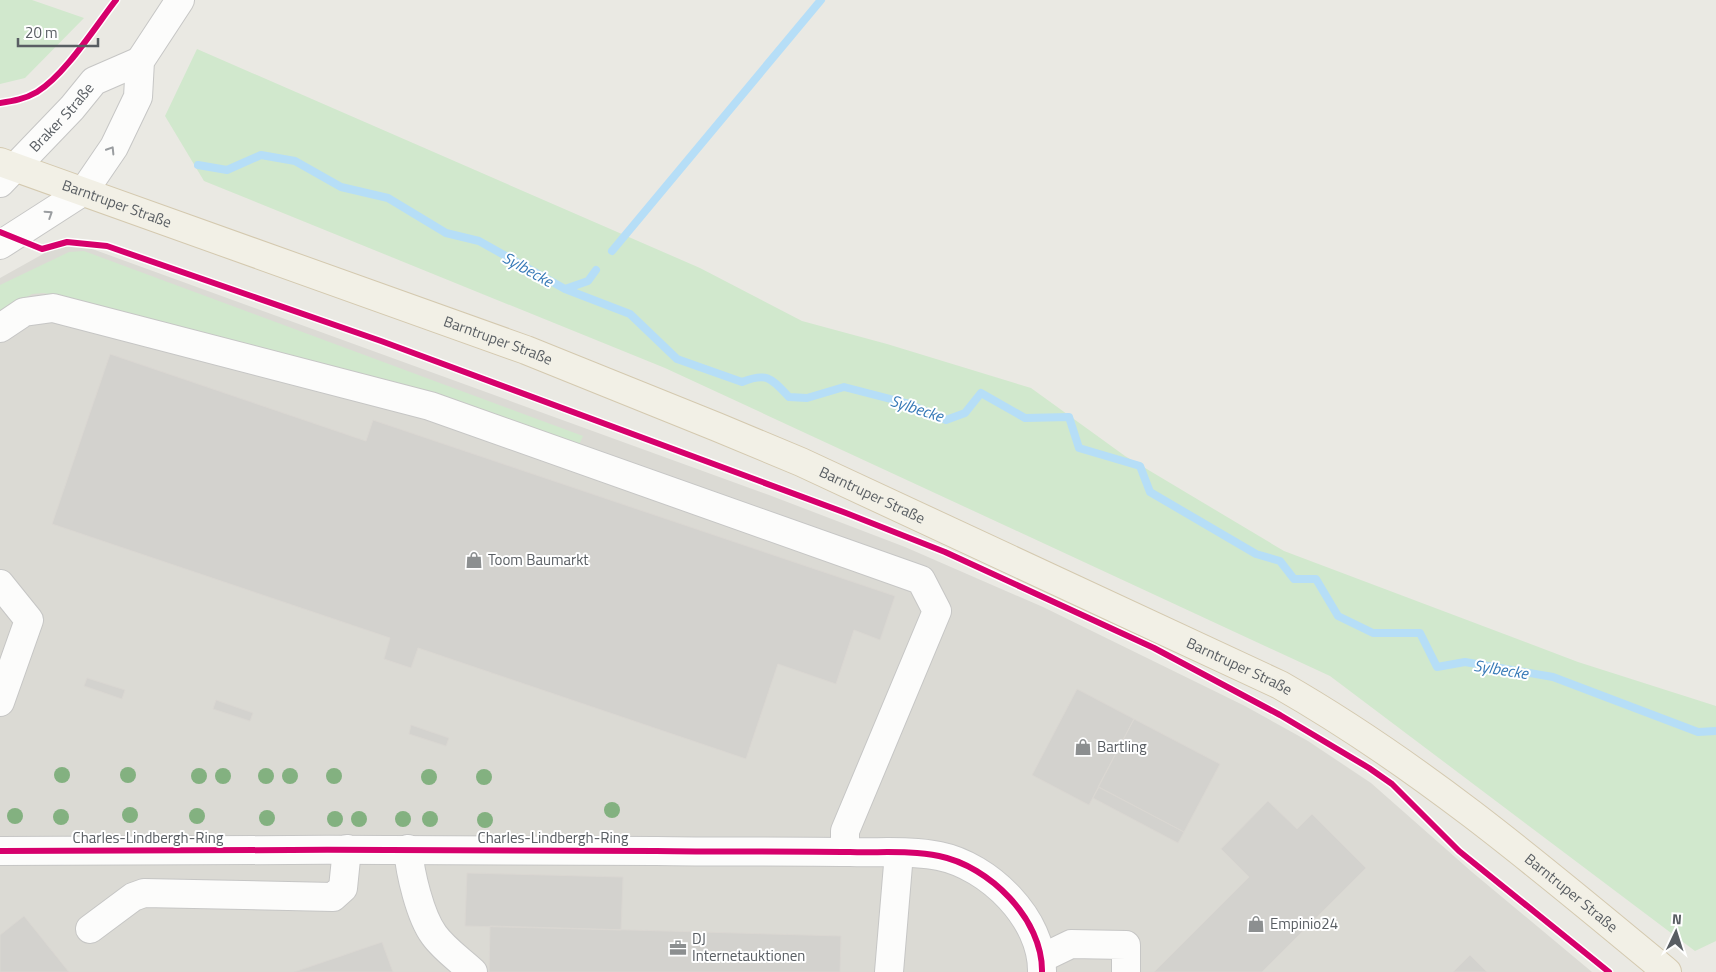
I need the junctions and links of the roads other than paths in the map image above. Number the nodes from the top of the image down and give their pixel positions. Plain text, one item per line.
1 (180, 0) edge
2 (140, 61) junction
3 (5, 171) edge
4 (84, 190) junction
5 (0, 245) edge
6 (0, 328) edge
7 (0, 584) edge
8 (0, 702) edge
9 (347, 849) junction
10 (408, 849) junction
11 (0, 851) edge
12 (845, 852) junction
13 (899, 853) junction
14 (90, 929) dead end
15 (1042, 965) edge
16 (473, 972) edge
17 (889, 972) edge
18 (1126, 972) edge
19 (1667, 972) edge

1 - 2 street
2 - 3 street, Braker Straße
4 -> 2 street
3 - 4 main road, Barntruper Straße
5 -> 4 street
4 - 19 main road, Barntruper Straße
6 - 12 street
7 - 8 street
9 - 10 street, Charles-Lindbergh-Ring
9 - 11 street, Charles-Lindbergh-Ring
9 - 14 street
10 - 12 street, Charles-Lindbergh-Ring
10 - 16 street
12 - 13 street, Charles-Lindbergh-Ring
13 - 15 street, Charles-Lindbergh-Ring
13 - 17 street
15 - 18 street

